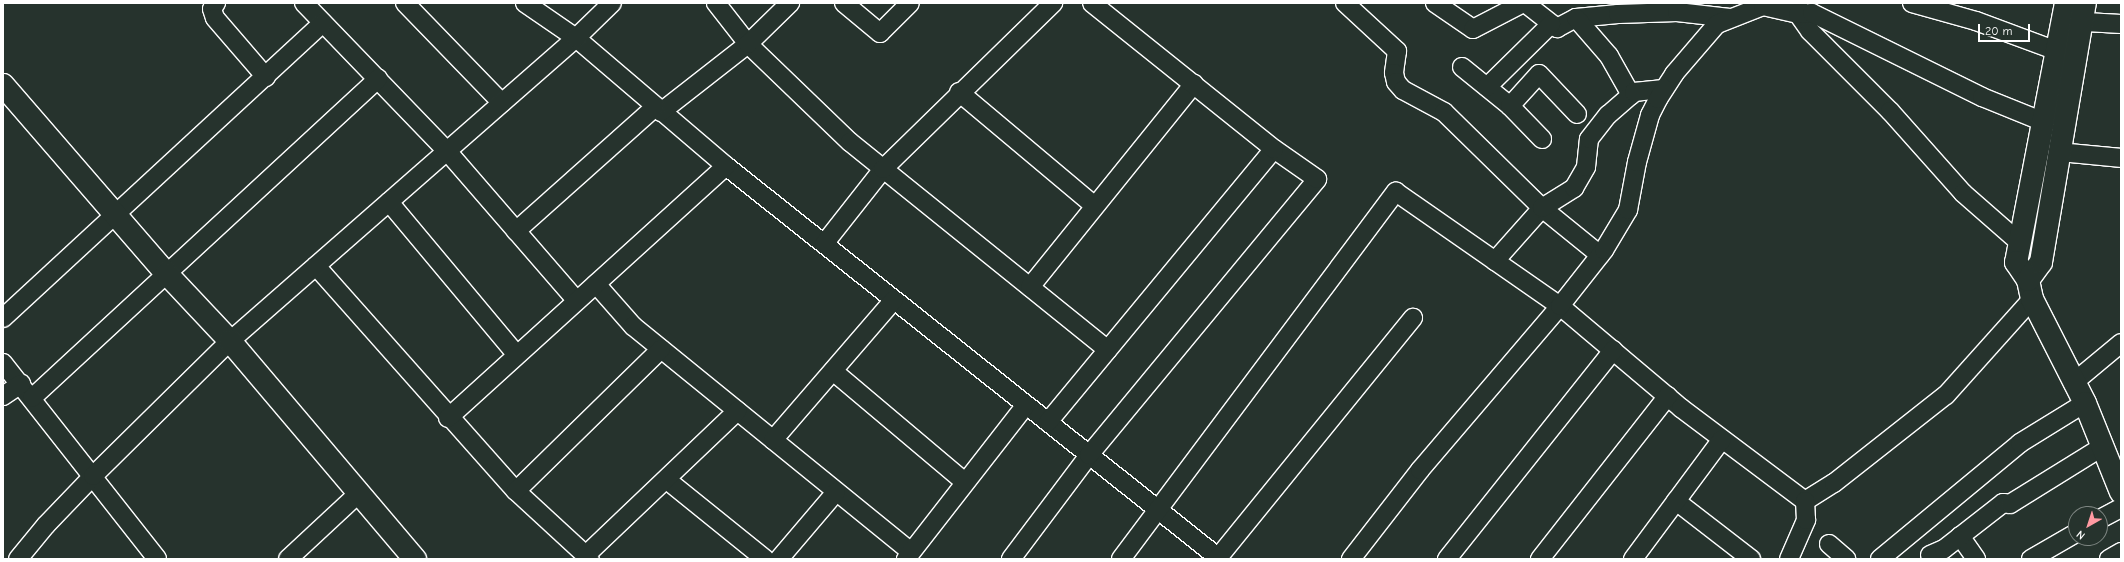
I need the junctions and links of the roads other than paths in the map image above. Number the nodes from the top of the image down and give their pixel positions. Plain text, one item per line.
1 (216, 3) edge
2 (304, 3) edge
3 (405, 3) edge
4 (525, 3) edge
5 (612, 3) edge
6 (716, 3) edge
7 (790, 3) edge
8 (844, 3) edge
9 (910, 3) edge
10 (1053, 3) edge
11 (1092, 3) edge
12 (1345, 3) edge
13 (1435, 3) edge
14 (1524, 3) edge
15 (1912, 3) edge
16 (1758, 5) edge
17 (1798, 8) edge
18 (2070, 10) edge
19 (1576, 18) junction
20 (1730, 18) junction
21 (323, 23) junction
22 (1551, 24) junction
23 (2121, 24) edge
24 (576, 38) junction
25 (748, 44) junction
26 (2057, 51) junction
27 (1462, 67) dead end
28 (266, 77) junction
29 (378, 80) junction
30 (1194, 84) junction
31 (3, 85) edge
32 (1487, 87) junction
33 (1664, 89) junction
34 (959, 92) junction
35 (1631, 95) junction
36 (502, 103) junction
37 (1510, 106) junction
38 (658, 110) junction
39 (1577, 114) dead end
40 (2044, 122) junction
41 (1542, 139) dead end
42 (1274, 149) junction
43 (447, 151) junction
44 (2059, 152) junction
45 (2121, 158) edge
46 (726, 166) junction
47 (883, 168) junction
48 (389, 202) junction
49 (1096, 206) junction
50 (1542, 208) junction
51 (116, 216) junction
52 (516, 231) junction
53 (2019, 242) junction
54 (824, 244) junction
55 (1600, 256) junction
56 (1496, 261) junction
57 (316, 266) junction
58 (167, 274) junction
59 (596, 284) junction
60 (1030, 287) junction
61 (2030, 289) junction
62 (894, 300) junction
63 (576, 301) junction
64 (1560, 306) junction
65 (3, 318) edge
66 (1413, 318) dead end
67 (230, 341) junction
68 (2121, 343) edge
69 (661, 349) junction
70 (1108, 350) junction
71 (1613, 350) junction
72 (517, 355) junction
73 (3, 363) edge
74 (833, 371) junction
75 (2073, 383) junction
76 (26, 391) junction
77 (3, 396) edge
78 (1668, 396) junction
79 (2085, 403) junction
80 (1026, 404) junction
81 (737, 411) junction
82 (448, 418) junction
83 (1048, 422) junction
84 (1722, 438) junction
85 (773, 440) junction
86 (2102, 447) junction
87 (1089, 455) junction
88 (93, 476) junction
89 (667, 480) junction
90 (966, 482) junction
91 (516, 491) junction
92 (360, 492) junction
93 (836, 492) junction
94 (2121, 492) edge
95 (1676, 501) junction
96 (1805, 501) junction
97 (2121, 508) edge
98 (1158, 510) junction
99 (2108, 515) edge
100 (1960, 536) junction
101 (2068, 538) edge
102 (1829, 544) dead end
103 (2121, 552) edge
104 (1930, 555) dead end
105 (909, 556) edge
106 (1641, 556) edge
107 (588, 557) edge
108 (1218, 558) edge
109 (18, 559) edge
110 (157, 559) edge
111 (288, 559) edge
112 (415, 559) edge
113 (765, 559) edge
114 (778, 559) edge
115 (1011, 559) edge
116 (1121, 559) edge
117 (1351, 559) edge
118 (1448, 559) edge
119 (1540, 559) edge
120 (1751, 559) edge
121 (1789, 559) edge
122 (1846, 559) edge
123 (1880, 559) edge
124 (1976, 559) edge
125 (2031, 559) edge
126 (2109, 559) edge

1 - 28 street
2 - 21 street
3 - 36 street
4 - 24 street
5 - 24 street
6 - 25 street
7 - 25 street
8 - 9 street
10 - 34 street
11 - 30 street
12 - 50 street
13 - 14 street
14 - 22 street
15 - 26 street
16 - 17 street
16 - 20 street
17 - 40 street
17 - 53 street
18 - 23 street
18 - 26 main road
18 - 44 main road
19 - 20 street
19 - 22 street
19 - 35 street
20 - 33 street
21 - 28 street
21 - 29 street
22 - 32 street
24 - 36 street
24 - 38 street
25 - 38 street
25 - 47 street
26 - 40 main road
27 - 32 street
28 - 51 street
29 - 43 street
29 - 58 street
30 - 42 street
30 - 49 street
31 - 51 main road
32 - 37 street
33 - 35 street
33 - 55 street
34 - 47 street
34 - 49 street
35 - 50 street
36 - 43 street
37 - 39 street
37 - 41 street
38 - 46 street
38 - 52 street
40 - 53 main road
42 - 70 street
42 - 87 street
43 - 48 street
43 - 52 street
44 - 45 street
44 - 61 main road
46 - 54 street
46 - 59 street
47 - 54 street
47 - 60 street
48 - 57 street
48 - 72 street
49 - 60 street
50 - 55 street
50 - 56 street
51 - 58 main road
51 - 65 street
52 - 63 street
53 - 61 main road
54 - 62 street
55 - 64 street
56 - 64 street
56 - 98 street
57 - 67 street
57 - 82 street
58 - 67 main road
58 - 76 street
59 - 63 street
59 - 69 street
60 - 70 street
61 - 75 main road
61 - 96 street
62 - 74 street
62 - 80 street
63 - 72 street
64 - 71 street
64 - 117 street
66 - 108 street
67 - 88 street
67 - 92 main road
68 - 75 street
69 - 81 street
69 - 91 street
70 - 83 street
71 - 78 street
71 - 118 street
72 - 82 street
73 - 76 street
74 - 85 street
74 - 90 street
75 - 79 main road
76 - 77 street
76 - 88 street
78 - 84 street
78 - 119 street
79 - 86 main road
79 - 123 street
80 - 83 street
80 - 90 street
81 - 85 street
81 - 89 street
82 - 91 street
83 - 87 street
84 - 95 street
84 - 96 street
85 - 93 street
86 - 94 main road
86 - 100 street
87 - 98 street
87 - 115 street
88 - 109 street
88 - 110 street
89 - 107 street
89 - 113 street
90 - 105 street
91 - 107 street
92 - 111 street
92 - 112 main road
93 - 105 street
93 - 114 street
95 - 106 street
95 - 120 street
96 - 121 street
97 - 99 street
98 - 108 street
98 - 116 street
100 - 104 street
100 - 124 street
101 - 125 street
102 - 122 street
103 - 126 street

